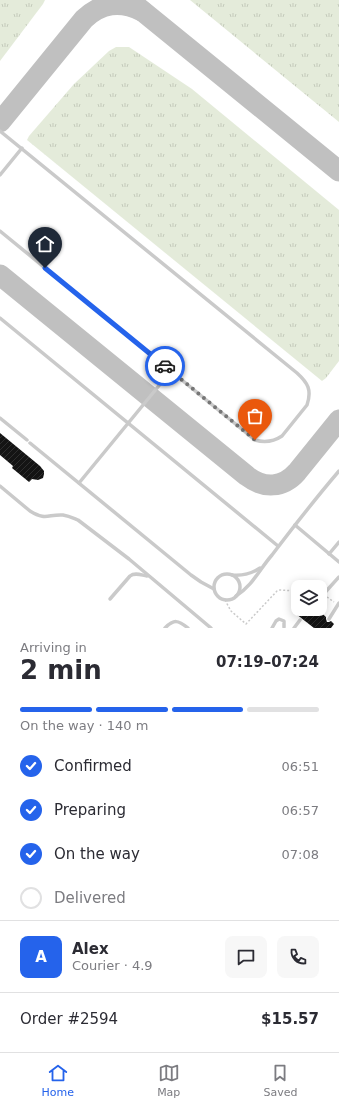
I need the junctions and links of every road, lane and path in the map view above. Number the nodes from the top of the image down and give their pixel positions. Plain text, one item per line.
1 (0, 131) edge
2 (22, 148) junction
3 (0, 175) edge
4 (0, 231) edge
5 (0, 318) edge
6 (171, 371) junction
7 (0, 418) edge
8 (128, 422) junction
9 (339, 471) edge
10 (79, 483) junction
11 (0, 486) edge
12 (295, 525) junction
13 (339, 542) edge
14 (278, 546) junction
15 (329, 554) junction
16 (339, 562) edge
17 (261, 568) junction
18 (231, 574) junction
19 (149, 576) junction
20 (339, 577) edge
21 (214, 589) junction
22 (327, 590) edge
23 (291, 591) edge
24 (236, 596) junction
25 (110, 599) dead end
26 (225, 600) junction
27 (339, 604) edge
28 (328, 619) dead end
29 (300, 620) dead end
30 (164, 628) edge
31 (188, 628) edge
32 (211, 628) edge
33 (272, 628) edge
34 (285, 628) edge
35 (294, 628) edge

1 - 2 lane
2 - 3 lane
2 - 6 lane
4 - 6 lane
5 - 8 lane
6 - 8 lane
7 - 10 lane
8 - 10 lane
8 - 14 lane
9 - 12 lane
10 - 21 lane
11 - 19 lane
12 - 14 lane
12 - 15 lane
13 - 15 lane
14 - 17 lane
15 - 16 lane
17 - 18 lane
17 - 24 lane
18 - 21 lane
18 - 24 lane
19 - 25 lane
19 - 32 lane
20 - 22 lane
21 - 26 lane
23 - 26 path
24 - 26 lane
27 - 28 lane
29 - 35 lane
30 - 31 lane
33 - 34 lane

